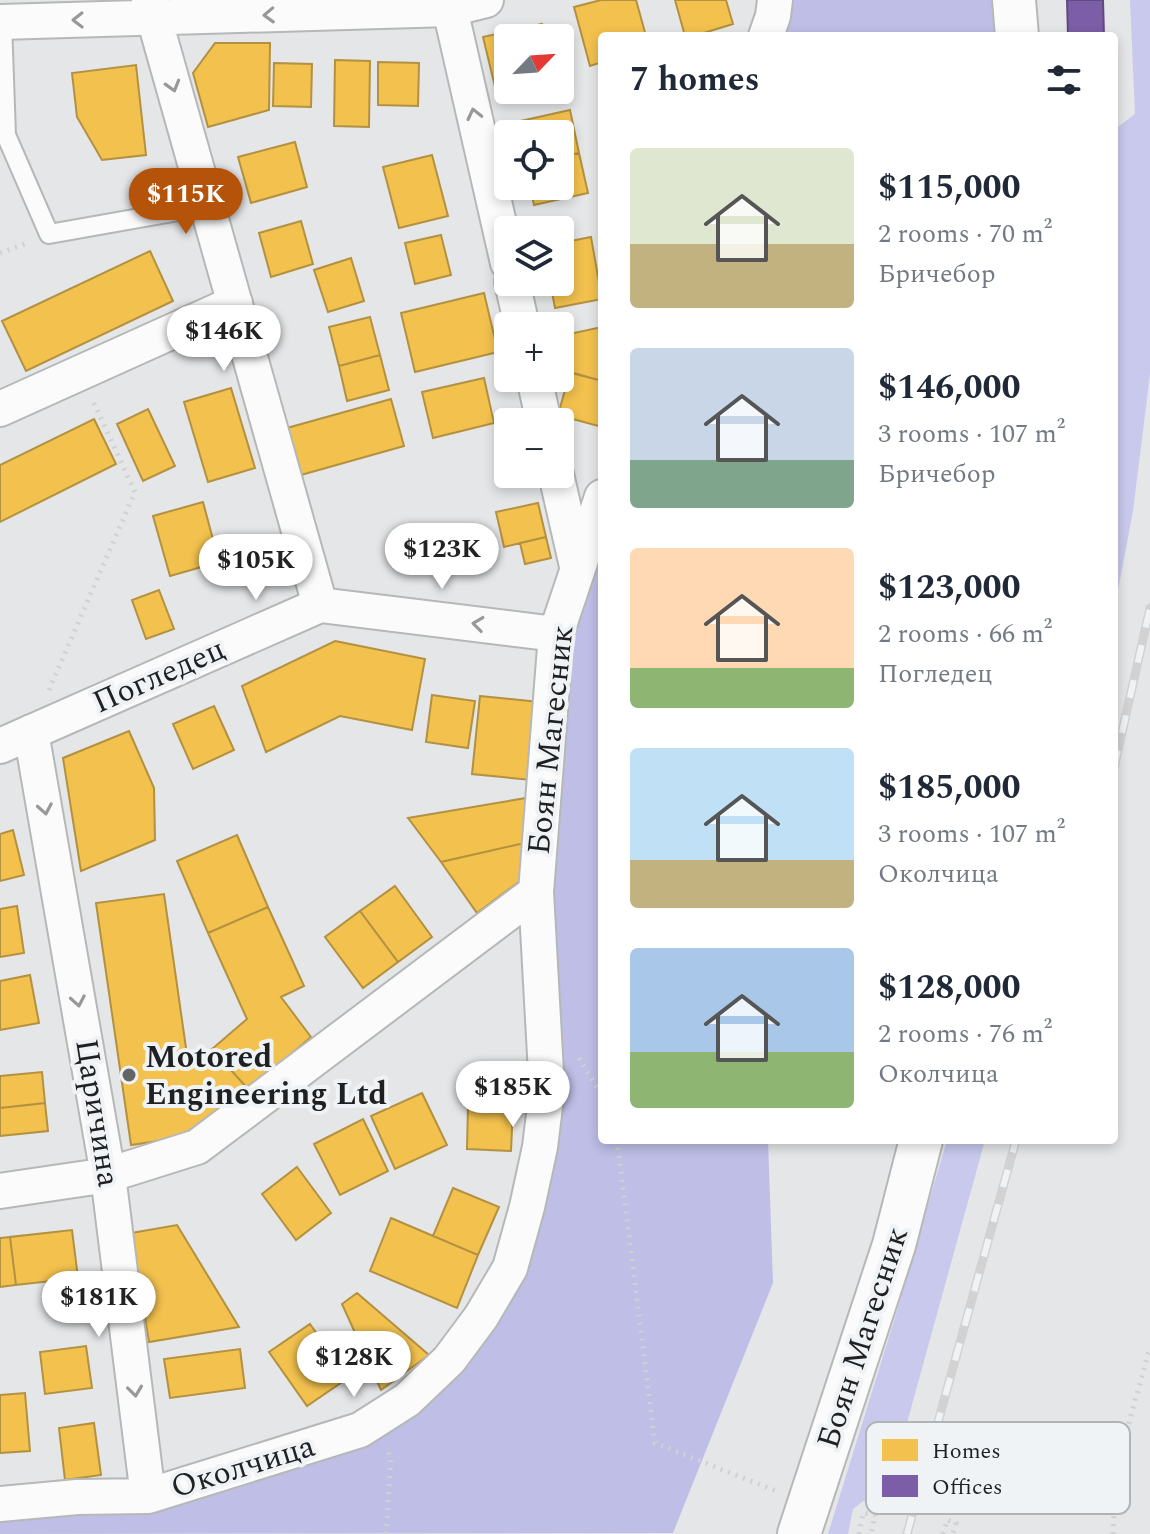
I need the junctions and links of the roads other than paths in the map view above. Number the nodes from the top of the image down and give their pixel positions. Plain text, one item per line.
1 (486, 0) edge
2 (1014, 0) edge
3 (449, 5) edge
4 (152, 9) edge
5 (1, 22) edge
6 (1017, 32) edge
7 (207, 206) junction
8 (497, 216) edge
9 (235, 303) junction
10 (0, 409) edge
11 (559, 488) edge
12 (598, 509) edge
13 (578, 567) junction
14 (320, 605) junction
15 (556, 634) junction
16 (31, 732) junction
17 (0, 746) edge
18 (536, 892) junction
19 (920, 1144) edge
20 (108, 1175) junction
21 (0, 1191) edge
22 (148, 1496) junction
23 (0, 1504) edge
24 (804, 1519) edge

1 - 3 street
2 - 6 street
3 -> 4 street
8 -> 3 street
4 -> 5 street
4 -> 7 street
5 - 7 lane
7 - 9 street
9 - 10 street
9 - 14 street
11 - 13 street
12 - 13 street, Боян Магесник
13 - 15 street, Боян Магесник
15 -> 14 street
14 - 16 street, Погледец
15 - 18 street, Боян Магесник
16 - 17 street, Погледец
16 -> 20 street, Царичина
18 - 20 street
18 - 22 street, Околчица
19 - 24 street, Боян Магесник
20 - 21 street
20 -> 22 street, Царичина
22 - 23 street, Околчица

